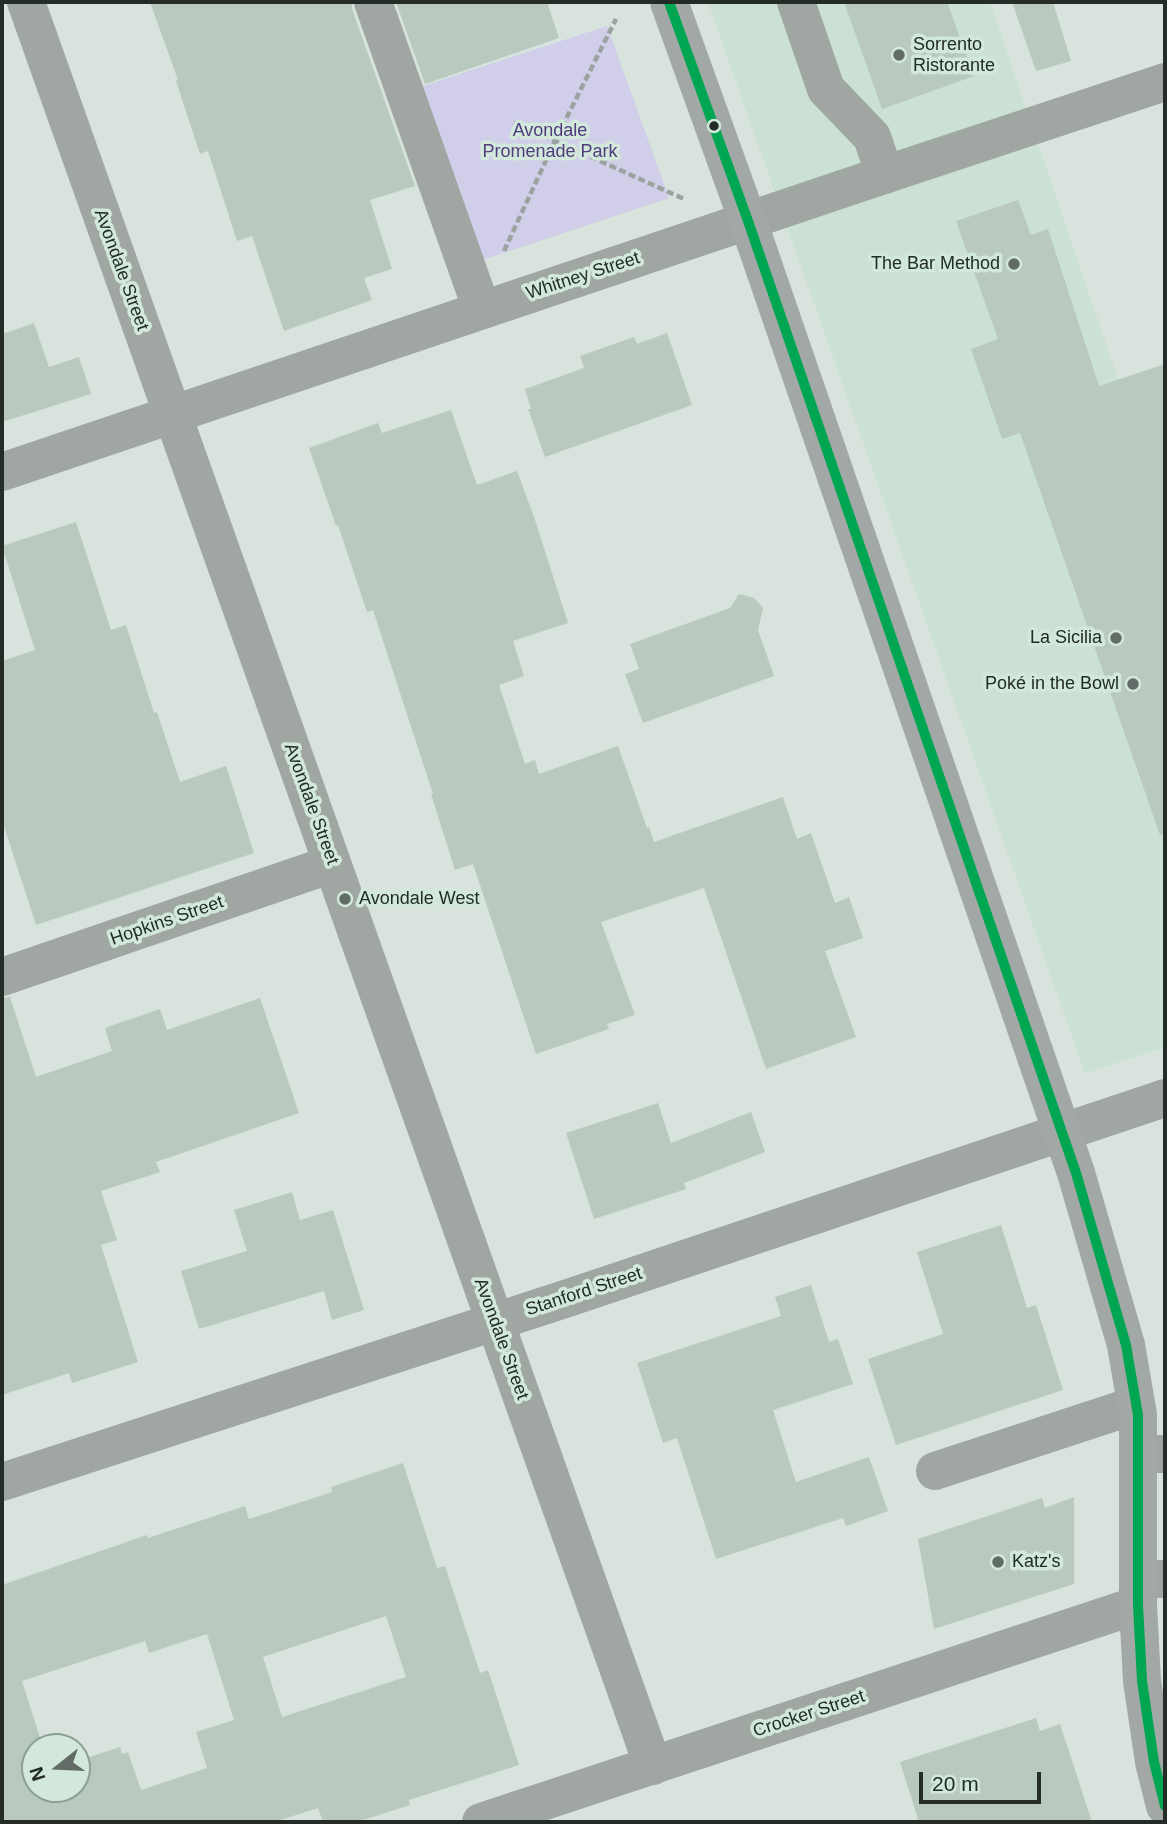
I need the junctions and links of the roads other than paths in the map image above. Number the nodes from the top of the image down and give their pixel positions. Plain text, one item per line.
1 (26, 2) edge
2 (373, 2) edge
3 (669, 2) edge
4 (796, 2) edge
5 (1165, 82) edge
6 (885, 175) junction
7 (748, 221) junction
8 (482, 310) junction
9 (172, 415) junction
10 (2, 472) edge
11 (332, 864) junction
12 (2, 977) edge
13 (1165, 1098) edge
14 (1062, 1133) junction
15 (495, 1322) junction
16 (1136, 1405) junction
17 (1151, 1454) edge
18 (935, 1471) dead end
19 (2, 1482) edge
20 (1147, 1588) edge
21 (1153, 1673) edge
22 (653, 1766) junction
23 (1165, 1806) edge
24 (481, 1822) edge

1 - 9 street, Avondale Street
2 - 8 street
3 - 7 main road
4 - 6 street
5 - 6 street, Whitney Street
6 - 7 street, Whitney Street
7 - 8 street, Whitney Street
7 - 14 main road
8 - 9 street, Whitney Street
9 - 10 street, Whitney Street
9 - 11 street, Avondale Street
11 - 12 street, Hopkins Street
11 - 15 street, Avondale Street
13 - 14 street, Stanford Street
14 - 15 street, Stanford Street
14 - 16 main road
15 - 19 street, Stanford Street
15 - 22 street, Avondale Street
16 - 17 main road
16 - 18 street
17 - 20 main road
20 - 21 main road
20 - 22 street, Crocker Street
21 - 23 main road
22 - 24 street, Crocker Street

